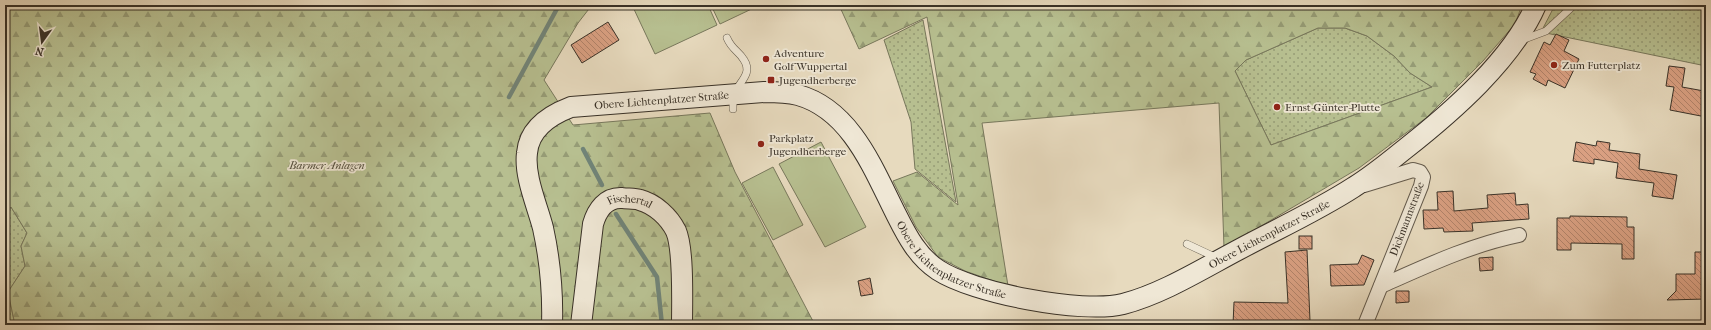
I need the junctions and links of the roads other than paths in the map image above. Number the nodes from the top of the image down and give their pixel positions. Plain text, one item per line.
1 (1536, 5) edge
2 (1574, 5) edge
3 (727, 38) dead end
4 (1514, 43) junction
5 (733, 102) junction
6 (1354, 187) junction
7 (1519, 236) dead end
8 (1187, 244) dead end
9 (1220, 260) junction
10 (1380, 286) junction
11 (552, 325) edge
12 (581, 325) edge
13 (682, 325) edge
14 (1365, 325) edge

1 - 4 main road, Obere Lichtenplatzer Straße
2 - 4 lane
3 - 5 lane
4 - 6 main road, Obere Lichtenplatzer Straße
5 - 9 main road, Obere Lichtenplatzer Straße
5 - 11 main road, Obere Lichtenplatzer Straße
6 - 9 main road, Obere Lichtenplatzer Straße
6 - 10 street, Dickmannstraße
7 - 10 street
8 - 9 lane
10 - 14 street, Dickmannstraße
12 - 13 main road, Fischertal

